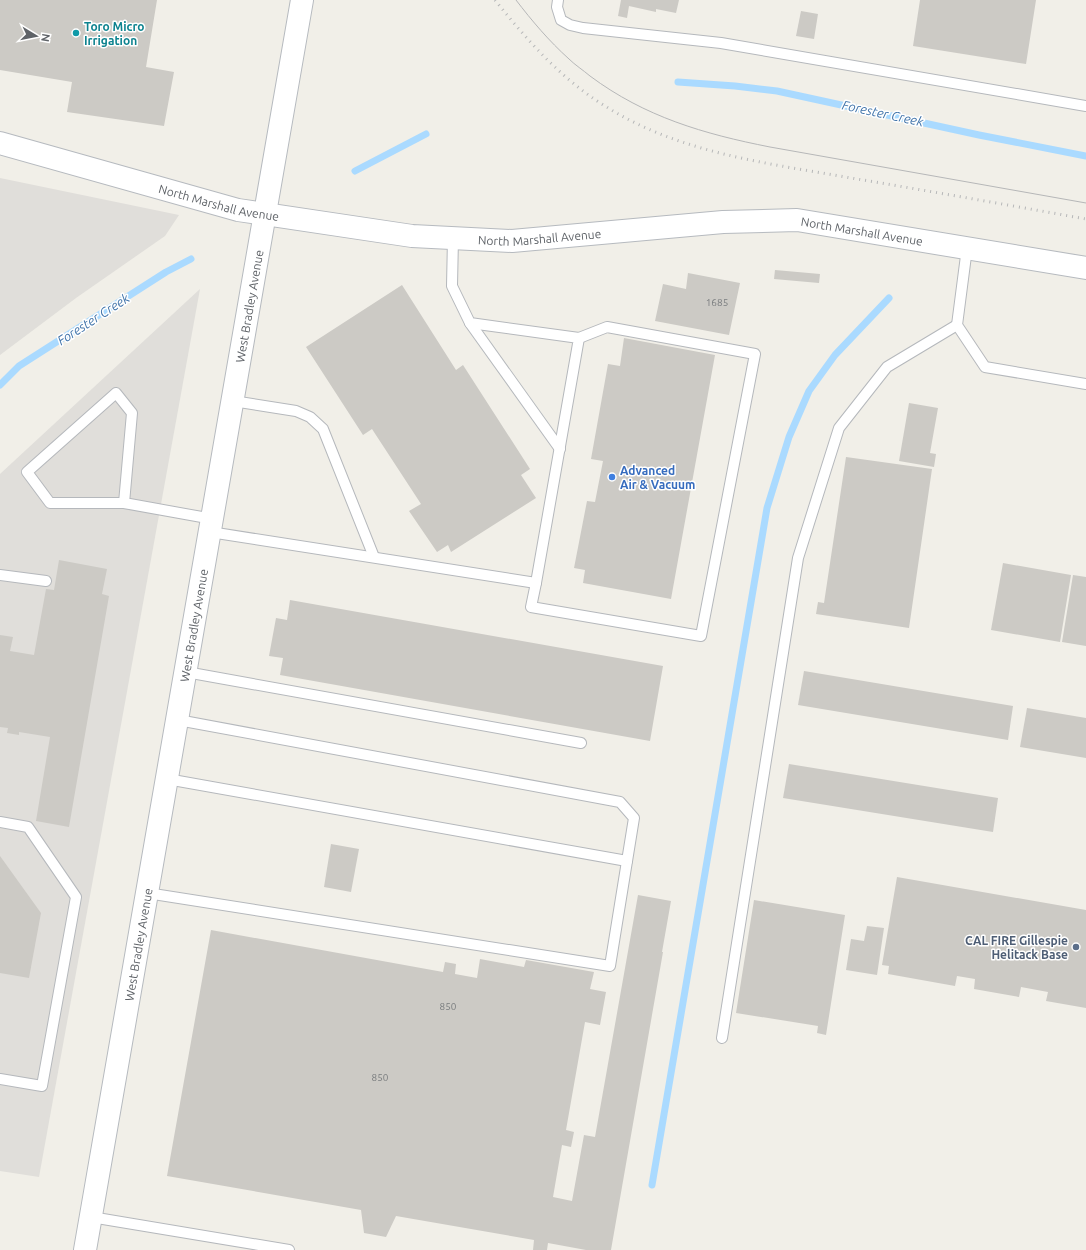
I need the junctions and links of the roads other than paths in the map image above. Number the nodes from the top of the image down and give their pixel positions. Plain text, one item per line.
1 (302, 0) edge
2 (558, 0) edge
3 (1086, 106) edge
4 (0, 144) edge
5 (266, 214) junction
6 (453, 238) junction
7 (967, 248) junction
8 (1086, 268) edge
9 (470, 323) junction
10 (957, 325) junction
11 (579, 338) junction
12 (1086, 384) edge
13 (233, 401) junction
14 (560, 448) junction
15 (124, 503) junction
16 (212, 525) junction
17 (374, 557) junction
18 (0, 575) edge
19 (46, 581) dead end
20 (536, 583) junction
21 (186, 672) junction
22 (178, 720) junction
23 (581, 743) dead end
24 (167, 779) junction
25 (0, 822) edge
26 (627, 861) junction
27 (147, 893) junction
28 (722, 1038) dead end
29 (0, 1079) edge
30 (91, 1217) junction
31 (85, 1250) edge
32 (289, 1250) edge

1 - 5 main road, West Bradley Avenue
2 - 3 lane
4 - 5 main road, North Marshall Avenue
5 - 6 main road, North Marshall Avenue
5 - 13 main road, West Bradley Avenue
6 - 7 main road, North Marshall Avenue
6 - 9 lane
7 - 8 main road, North Marshall Avenue
7 - 10 lane
9 - 11 lane
9 - 14 lane
10 - 12 lane
10 - 28 lane
11 - 14 lane
11 - 20 lane
13 - 16 main road, West Bradley Avenue
13 - 17 lane
14 - 20 lane
15 - 15 lane
15 - 16 lane
16 - 17 lane
16 - 21 main road, West Bradley Avenue
17 - 20 lane
18 - 19 lane
21 - 22 main road, West Bradley Avenue
21 - 23 lane
22 - 24 main road, West Bradley Avenue
22 - 26 lane
24 - 26 lane
24 - 27 main road, West Bradley Avenue
25 - 29 lane
26 - 27 lane
27 - 30 main road, West Bradley Avenue
30 - 31 main road, West Bradley Avenue
30 - 32 lane

